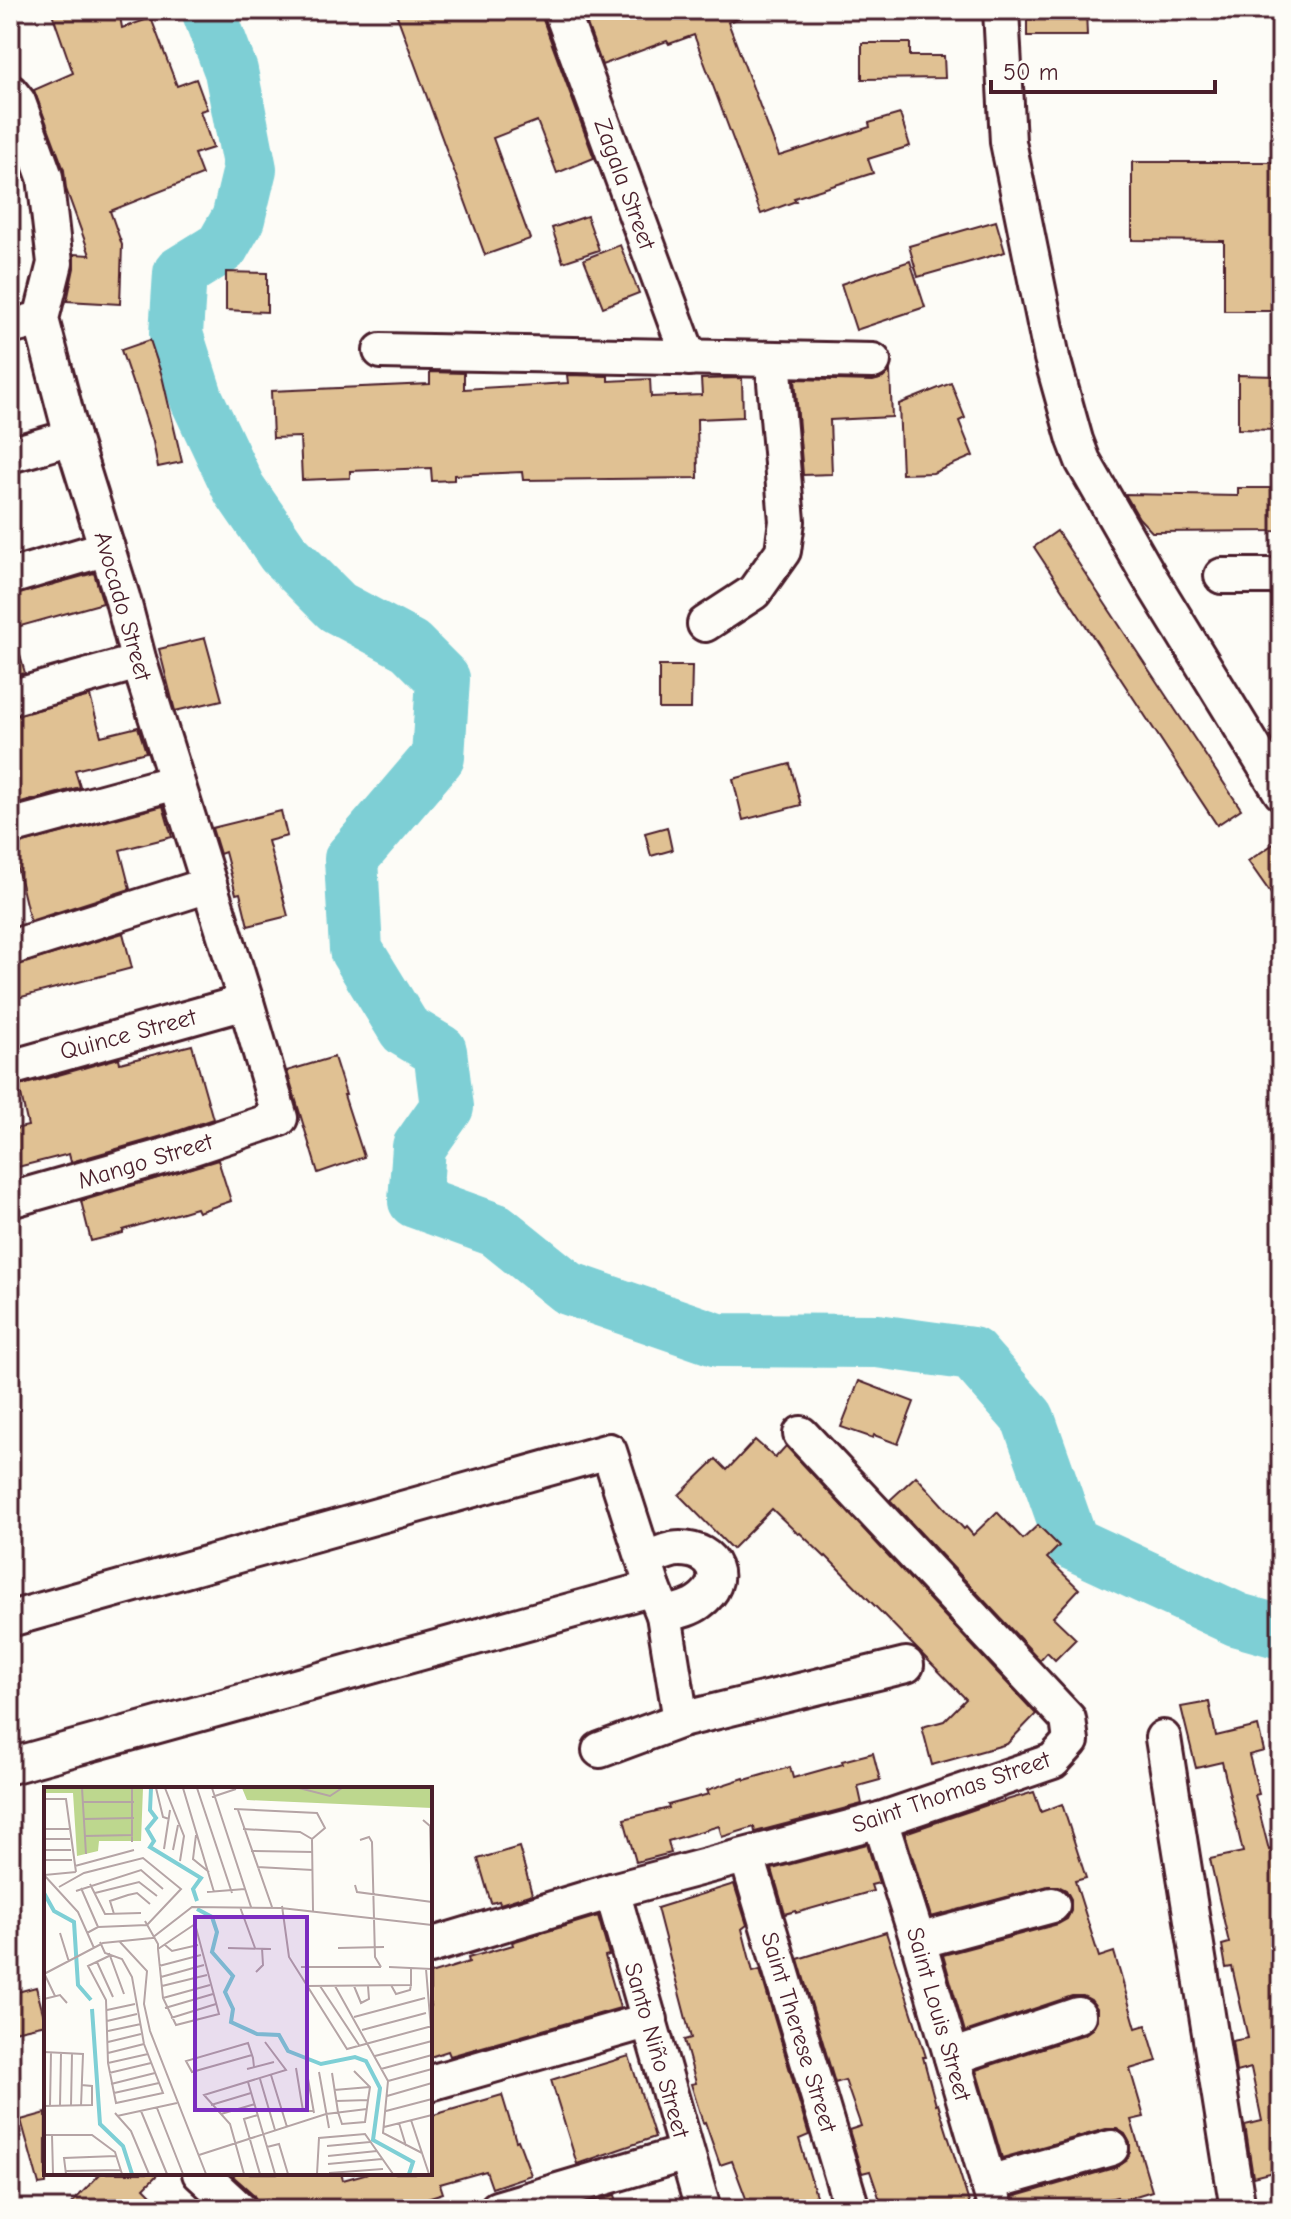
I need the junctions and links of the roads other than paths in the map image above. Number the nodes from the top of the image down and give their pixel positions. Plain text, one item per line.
1 (561, 10) edge
2 (1001, 10) edge
3 (10, 92) edge
4 (26, 323) edge
5 (381, 351) dead end
6 (689, 358) junction
7 (773, 359) junction
8 (873, 361) dead end
9 (72, 437) junction
10 (10, 455) edge
11 (107, 548) junction
12 (1222, 576) dead end
13 (1281, 576) edge
14 (10, 577) edge
15 (705, 624) dead end
16 (139, 662) junction
17 (10, 698) edge
18 (176, 782) junction
19 (1281, 792) edge
20 (10, 827) edge
21 (209, 885) junction
22 (10, 948) edge
23 (246, 1002) junction
24 (10, 1068) edge
25 (280, 1118) joint
26 (10, 1200) edge
27 (801, 1434) dead end
28 (654, 1588) junction
29 (10, 1619) edge
30 (906, 1665) dead end
31 (681, 1720) junction
32 (1163, 1738) dead end
33 (600, 1750) dead end
34 (10, 1766) edge
35 (880, 1820) junction
36 (747, 1856) junction
37 (612, 1891) junction
38 (1052, 1905) dead end
39 (918, 1941) junction
40 (432, 1945) edge
41 (1078, 2015) dead end
42 (650, 2020) junction
43 (952, 2057) junction
44 (432, 2082) edge
45 (1111, 2148) dead end
46 (686, 2153) junction
47 (202, 2175) edge
48 (992, 2196) edge
49 (239, 2209) edge
50 (497, 2209) edge
51 (703, 2209) edge
52 (852, 2209) edge
53 (1238, 2209) edge

1 - 6 street, Zagala Street
2 - 19 street
3 - 4 street, Avocado Street
4 - 9 street, Avocado Street
5 - 6 street
6 - 7 street
7 - 8 street
7 - 15 street
9 - 10 street
9 - 11 street, Avocado Street
11 - 14 street
11 - 16 street, Avocado Street
12 - 13 street
16 - 17 street
16 - 18 street, Avocado Street
18 - 20 street
18 - 21 street, Avocado Street
21 - 22 street
21 - 23 street, Avocado Street
23 - 24 street, Quince Street
23 - 25 street, Avocado Street
25 - 26 street, Mango Street
27 - 35 street, Saint Thomas Street
28 - 29 street
28 - 31 street
28 - 34 street
30 - 31 street
31 - 33 street
32 - 53 street
35 - 36 street, Saint Thomas Street
35 - 39 street, Saint Louis Street
36 - 37 street, Saint Thomas Street
36 - 52 street, Saint Therese Street
37 - 40 street, Saint Thomas Street
37 - 42 street, Santo Niño Street
38 - 39 street
39 - 43 street, Saint Louis Street
41 - 43 street
42 - 44 street
42 - 46 street, Santo Niño Street
43 - 48 street, Saint Louis Street
45 - 48 street
46 - 50 street
46 - 51 street, Santo Niño Street
47 - 49 street

